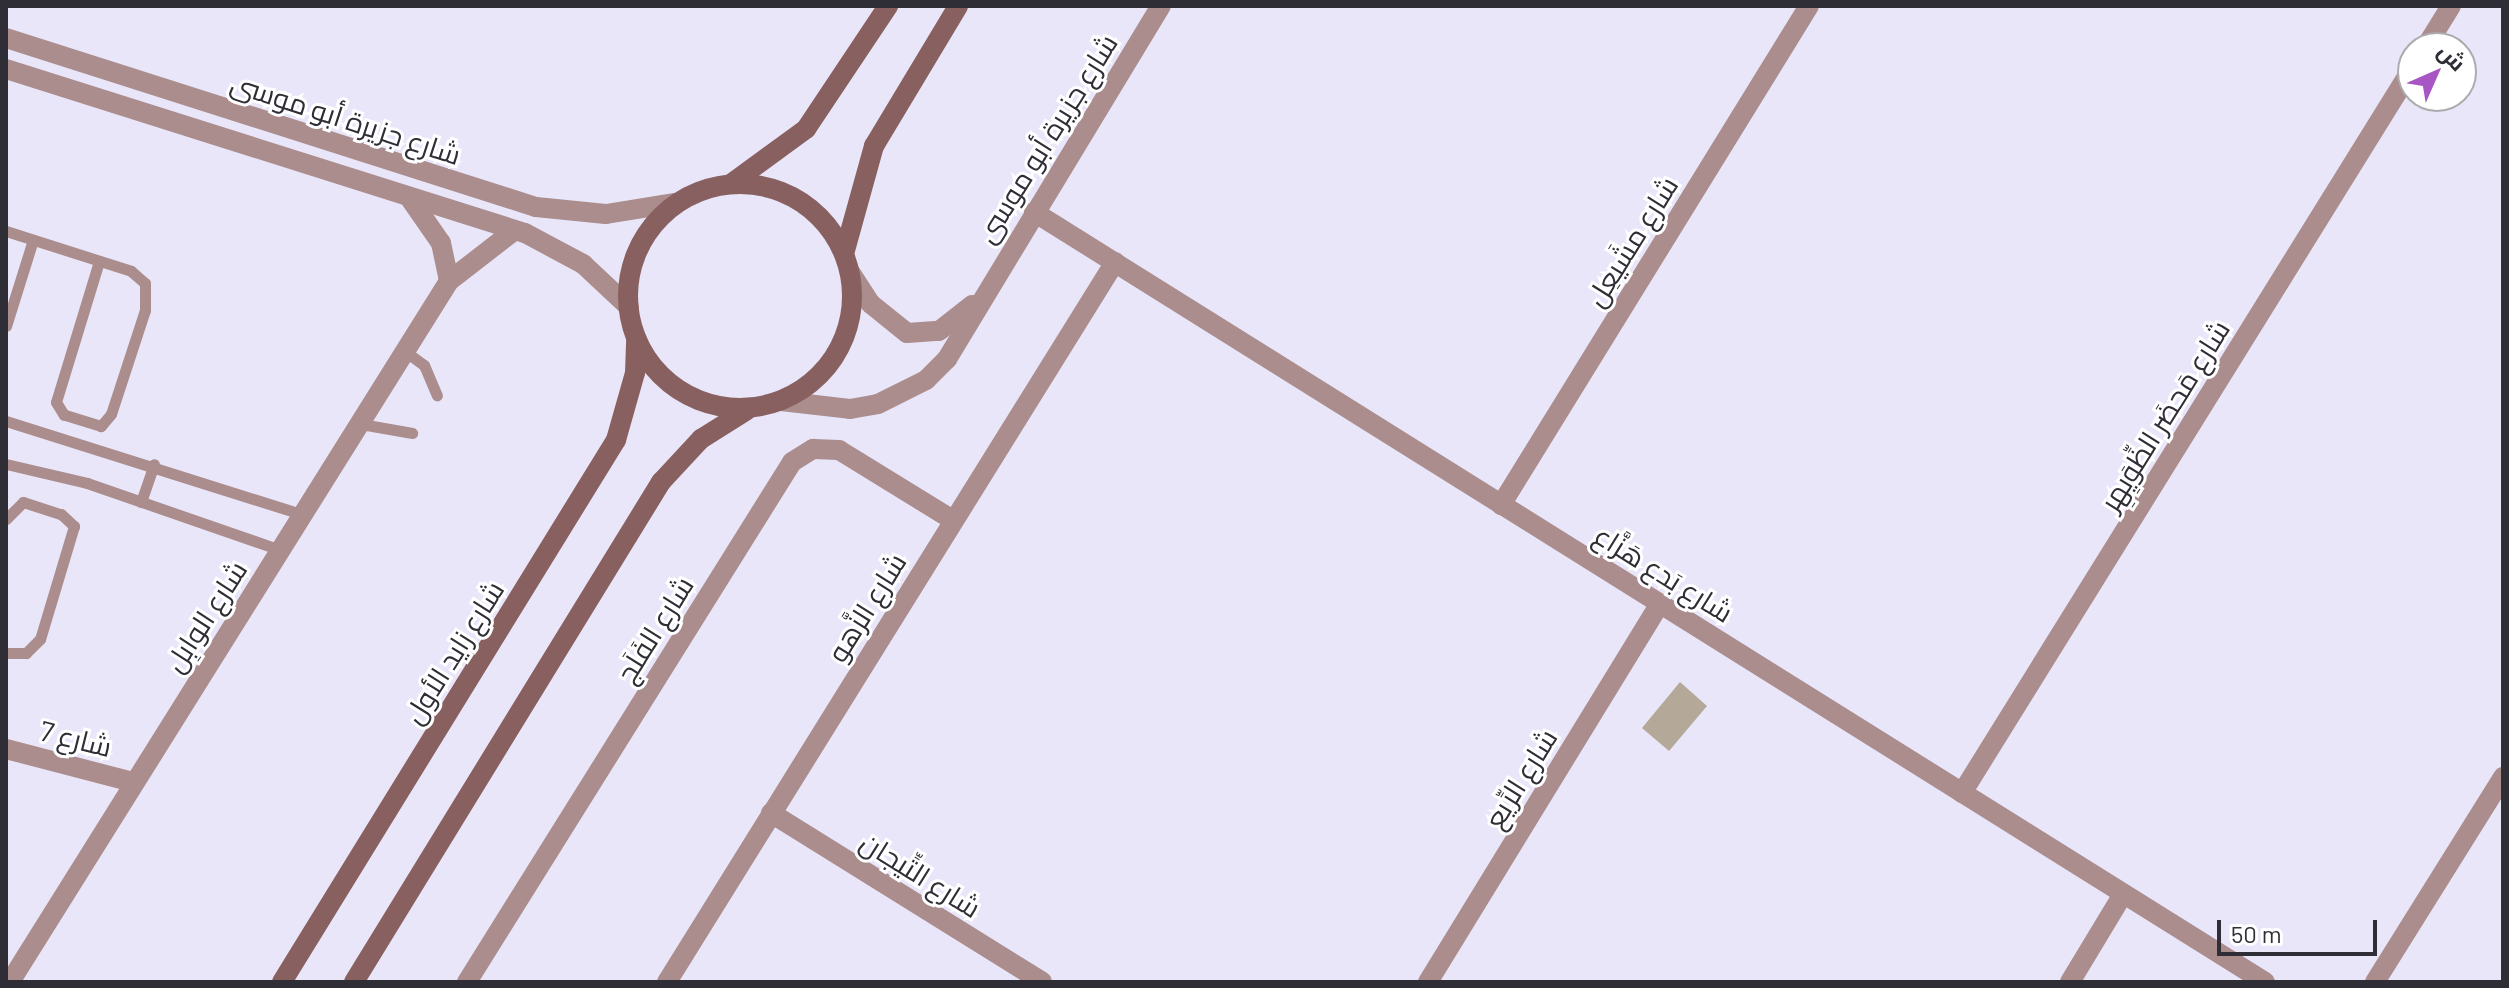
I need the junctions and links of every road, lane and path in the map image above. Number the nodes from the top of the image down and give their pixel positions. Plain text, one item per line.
1 (888, 6) edge
2 (958, 6) edge
3 (1161, 6) edge
4 (1809, 6) edge
5 (2451, 6) edge
6 (2435, 32) edge
7 (6, 38) edge
8 (6, 69) edge
9 (2397, 93) edge
10 (730, 184) junction
11 (407, 195) junction
12 (675, 203) junction
13 (1034, 212) junction
14 (515, 230) junction
15 (6, 231) edge
16 (33, 240) junction
17 (99, 261) junction
18 (1115, 262) junction
19 (847, 263) junction
20 (449, 281) junction
21 (978, 299) junction
22 (629, 307) junction
23 (6, 326) edge
24 (636, 338) junction
25 (406, 352) junction
26 (437, 395) dead end
27 (781, 401) junction
28 (750, 408) junction
29 (6, 421) edge
30 (361, 424) junction
31 (412, 433) dead end
32 (6, 464) edge
33 (154, 464) junction
34 (141, 502) junction
35 (1501, 505) junction
36 (304, 515) junction
37 (6, 519) edge
38 (953, 520) junction
39 (281, 550) junction
40 (1660, 604) junction
41 (6, 653) edge
42 (6, 749) edge
43 (2503, 777) edge
44 (133, 782) junction
45 (1962, 793) junction
46 (771, 813) junction
47 (2123, 894) junction
48 (10, 982) edge
49 (282, 982) edge
50 (354, 982) edge
51 (467, 982) edge
52 (667, 982) edge
53 (1042, 982) edge
54 (1428, 982) edge
55 (2070, 982) edge
56 (2265, 982) edge
57 (2375, 982) edge

1 - 10 main road
2 - 19 main road
3 - 13 street, شارع جزيرة أبو موسى
4 - 35 street, شارع مشَيعِل
5 - 6 street
7 - 12 street, شارع جزيرة أبو موسى
8 - 11 street, شارع جزيرة أبو موسى
9 - 45 street, شارع مَحضَر الظِّوَيِهِر
10 - 12 main road
10 - 19 main road
11 - 14 street, شارع جزيرة أبو موسى
11 - 20 street
12 - 22 main road
13 - 18 street, شارع بَدع هَزَّاع
13 - 21 street, شارع جزيرة أبو موسى
14 - 20 street, شارع الوابِل
14 - 22 street, شارع جزيرة أبو موسى
15 - 16 lane
16 - 17 lane
16 - 23 lane
17 - 17 lane
18 - 35 street, شارع بَدع هَزَّاع
18 - 38 street, شارع الزَّهو
19 - 21 street, شارع جزيرة أبو موسى
19 - 27 main road
20 - 25 street, شارع الوابِل
21 - 27 street, شارع جزيرة أبو موسى
22 - 24 main road
24 - 28 main road
24 - 49 main road, شارع زايد الأول
25 - 26 lane
25 - 30 street, شارع الوابِل
27 - 28 main road
28 - 50 main road
29 - 33 lane
30 - 31 lane
30 - 36 street, شارع الوابِل
32 - 34 lane
33 - 34 lane
33 - 36 lane
34 - 39 lane
35 - 40 street, شارع بَدع هَزَّاع
36 - 39 street, شارع الوابِل
37 - 41 lane
38 - 46 street, شارع الزَّهو
38 - 51 street, شارع الفَلَج
39 - 44 street, شارع الوابِل
40 - 45 street, شارع بَدع هَزَّاع
40 - 54 street, شارع الرِّيع
42 - 44 street, شارع 7
43 - 57 street
44 - 48 street, شارع الوابِل
45 - 47 street, شارع بَدع هَزَّاع
46 - 52 street, شارع الزَّهو
46 - 53 street, شارع التِّيجان
47 - 55 street
47 - 56 street, شارع بَدع هَزَّاع

